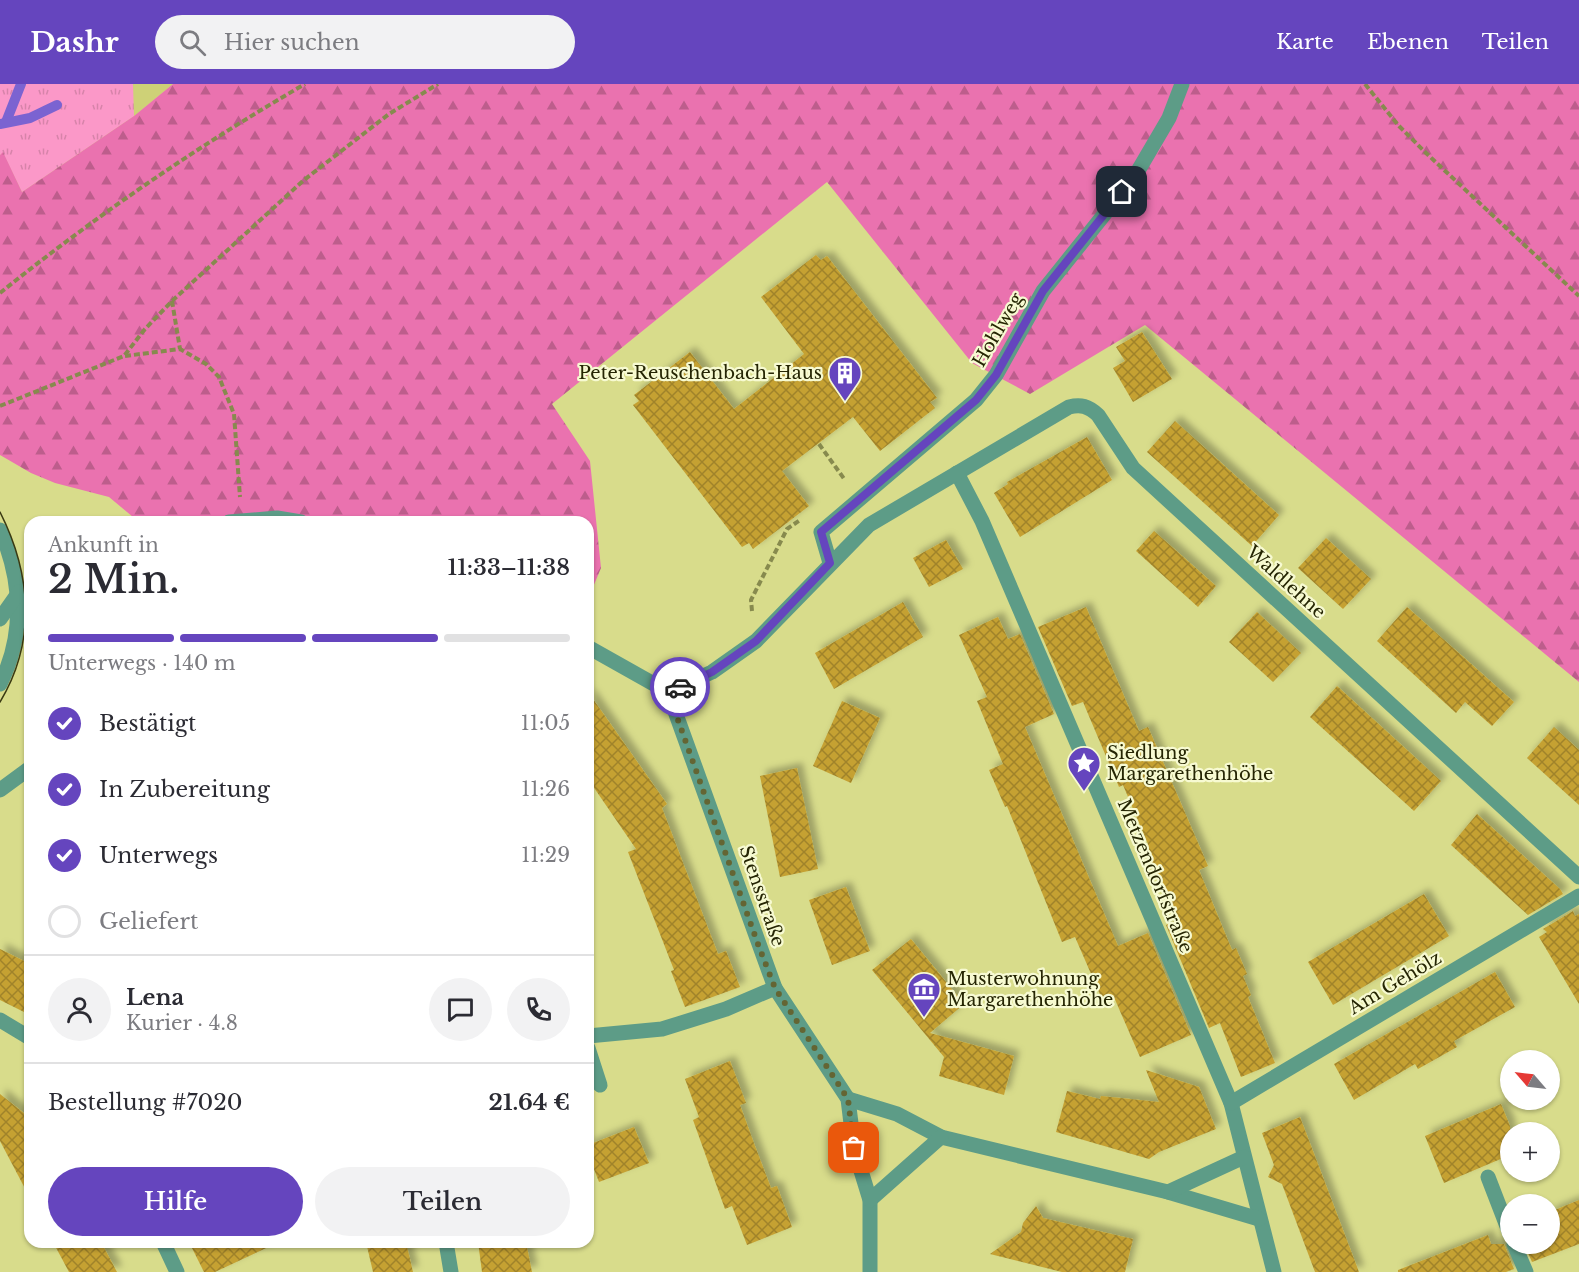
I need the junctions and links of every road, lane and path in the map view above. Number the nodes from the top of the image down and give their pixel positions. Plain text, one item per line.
1 (306, 84) edge
2 (438, 84) edge
3 (1182, 84) edge
4 (1365, 84) edge
5 (0, 293) edge
6 (1579, 296) edge
7 (172, 301) junction
8 (180, 349) junction
9 (124, 356) junction
10 (0, 406) edge
11 (819, 444) dead end
12 (957, 472) junction
13 (847, 483) dead end
14 (235, 516) edge
15 (804, 516) dead end
16 (0, 530) edge
17 (830, 563) junction
18 (24, 590) edge
19 (0, 619) edge
20 (756, 641) junction
21 (594, 650) edge
22 (0, 684) edge
23 (668, 692) junction
24 (24, 772) edge
25 (0, 790) edge
26 (1579, 877) edge
27 (1579, 896) edge
28 (775, 988) junction
29 (0, 1020) edge
30 (24, 1034) edge
31 (594, 1035) edge
32 (594, 1066) edge
33 (600, 1085) dead end
34 (848, 1099) junction
35 (1232, 1103) junction
36 (941, 1137) junction
37 (1244, 1157) junction
38 (1488, 1177) dead end
39 (1168, 1192) junction
40 (870, 1200) junction
41 (1500, 1208) edge
42 (1259, 1219) junction
43 (167, 1248) edge
44 (447, 1248) edge
45 (1518, 1254) edge
46 (177, 1272) edge
47 (451, 1272) edge
48 (870, 1272) edge
49 (1274, 1272) edge
50 (1526, 1272) edge

1 - 5 path
2 - 7 path
3 - 17 street, Hohlweg
4 - 6 path
7 - 8 path
7 - 9 path
8 - 9 path
8 - 14 path
9 - 10 path
11 - 13 path
12 - 17 street
12 - 26 street, Waldlehne
12 - 35 street, Metzendorfstraße
15 - 20 path
16 - 18 street
17 - 20 street
18 - 19 street
18 - 22 street
20 - 23 street
21 - 23 street
23 - 28 street, Stensstraße
24 - 25 street
27 - 35 street, Am Gehölz
28 - 31 street
28 - 34 street, Stensstraße
29 - 30 street
32 - 33 street
34 - 36 street
34 - 40 street, Stensstraße
35 - 37 street, Metzendorfstraße
36 - 39 street
36 - 40 street
37 - 39 street
37 - 42 street, Metzendorfstraße
38 - 41 street
39 - 42 street
40 - 48 street, Stensstraße
42 - 49 street, Metzendorfstraße
43 - 46 street
44 - 47 street
45 - 50 street

